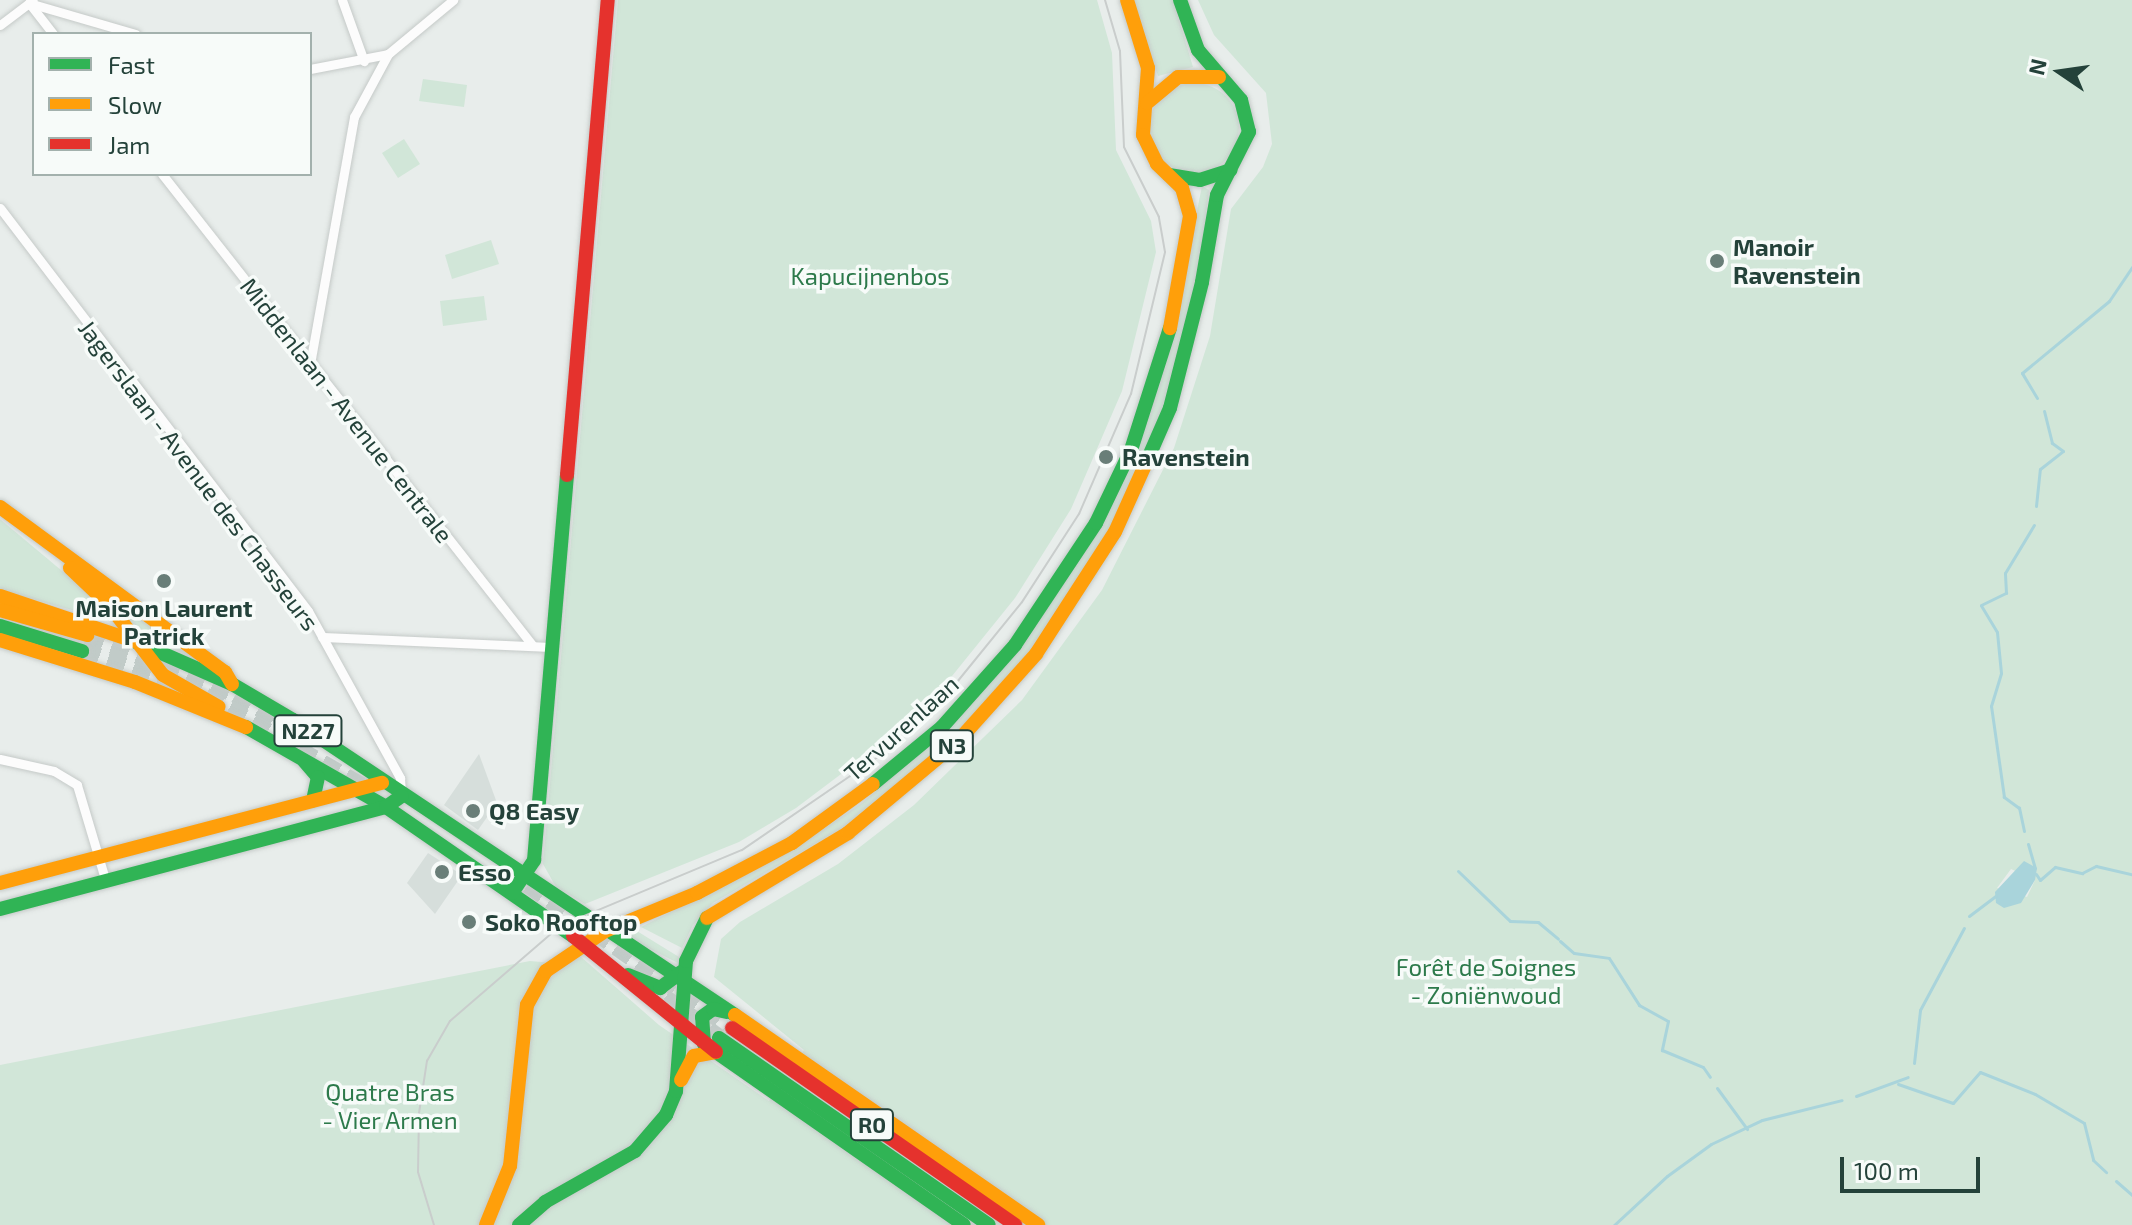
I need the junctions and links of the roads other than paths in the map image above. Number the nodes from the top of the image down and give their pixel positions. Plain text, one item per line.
1 (342, 0) edge
2 (453, 0) edge
3 (608, 0) edge
4 (1127, 0) edge
5 (1180, 0) edge
6 (31, 2) edge
7 (0, 25) edge
8 (52, 32) edge
9 (129, 32) edge
10 (388, 54) junction
11 (364, 61) junction
12 (312, 69) edge
13 (1219, 77) junction
14 (1147, 103) junction
15 (1232, 169) junction
16 (1169, 175) junction
17 (164, 176) edge
18 (0, 208) edge
19 (310, 364) junction
20 (0, 507) edge
21 (42, 539) junction
22 (0, 596) edge
23 (0, 610) edge
24 (113, 623) junction
25 (0, 626) edge
26 (87, 635) tunnel mouth
27 (322, 637) junction
28 (0, 640) edge
29 (134, 641) junction
30 (533, 646) junction
31 (552, 647) junction
32 (82, 651) tunnel mouth
33 (232, 684) junction
34 (246, 727) junction
35 (295, 753) junction
36 (0, 759) edge
37 (382, 783) junction
38 (357, 789) junction
39 (402, 796) junction
40 (313, 800) junction
41 (287, 807) junction
42 (386, 807) junction
43 (294, 831) junction
44 (99, 855) junction
45 (523, 877) junction
46 (106, 882) junction
47 (0, 883) edge
48 (512, 893) junction
49 (0, 909) edge
50 (560, 926) junction
51 (605, 931) junction
52 (585, 943) junction
53 (556, 961) junction
54 (611, 963) junction
55 (681, 982) junction
56 (731, 1020) junction
57 (681, 1028) junction
58 (713, 1045) junction
59 (676, 1091) junction
60 (486, 1225) edge
61 (519, 1225) edge
62 (964, 1225) edge
63 (989, 1225) edge
64 (1015, 1225) edge
65 (1038, 1225) edge

1 - 11 street
2 - 10 street
3 - 31 main road
4 - 14 main road, Tervurenlaan / N3
5 - 13 main road, Tervurenlaan / N3
6 - 7 street
6 - 8 street
6 - 9 street
10 - 11 street
10 - 19 street
11 - 12 street
13 - 14 main road
13 - 15 main road, Tervurenlaan / N3
14 - 16 main road, Tervurenlaan / N3
15 - 16 main road
15 - 55 main road, Tervurenlaan / N3
16 - 51 main road, Tervurenlaan / N3
17 - 19 street, Middenlaan - Avenue Centrale
18 - 27 street, Jagerslaan - Avenue des Chasseurs
19 - 30 street, Middenlaan - Avenue Centrale
20 - 21 main road, N227
21 - 24 main road, N227
21 - 33 main road, N227
22 - 24 main road
23 - 26 main road
24 - 29 main road
25 - 32 main road
27 - 30 street
27 - 39 street, Jagerslaan - Avenue des Chasseurs
28 - 34 main road
29 - 33 main road
29 - 34 main road, N227
30 - 31 street
31 - 45 main road
33 - 37 main road, N227
34 - 35 main road, N227
35 - 38 main road, N227
35 - 40 main road
36 - 44 street
37 - 38 main road
37 - 39 main road, N227
38 - 40 main road
38 - 42 main road, N227
39 - 42 main road
39 - 45 main road, N227
40 - 41 main road
41 - 43 main road
41 - 44 main road
42 - 43 main road
42 - 48 main road, N227
43 - 46 main road
44 - 46 street
44 - 47 main road
45 - 48 main road
45 - 51 main road, N227
46 - 49 main road
48 - 50 main road, N227
50 - 52 main road, N227
50 - 53 main road
51 - 52 main road, Tervurenlaan / N3
51 - 55 main road, N227
52 - 53 main road, Tervurenlaan / N3
52 - 54 main road, N227
53 - 60 main road, Tervurenlaan / N3
54 - 55 main road, N227
54 - 57 main road
55 - 56 main road
55 - 57 main road
56 - 58 main road
56 - 64 main road, R0
56 - 65 main road
57 - 58 main road
57 - 59 main road
58 - 59 main road
58 - 62 main road
58 - 63 main road, R0
59 - 61 main road

